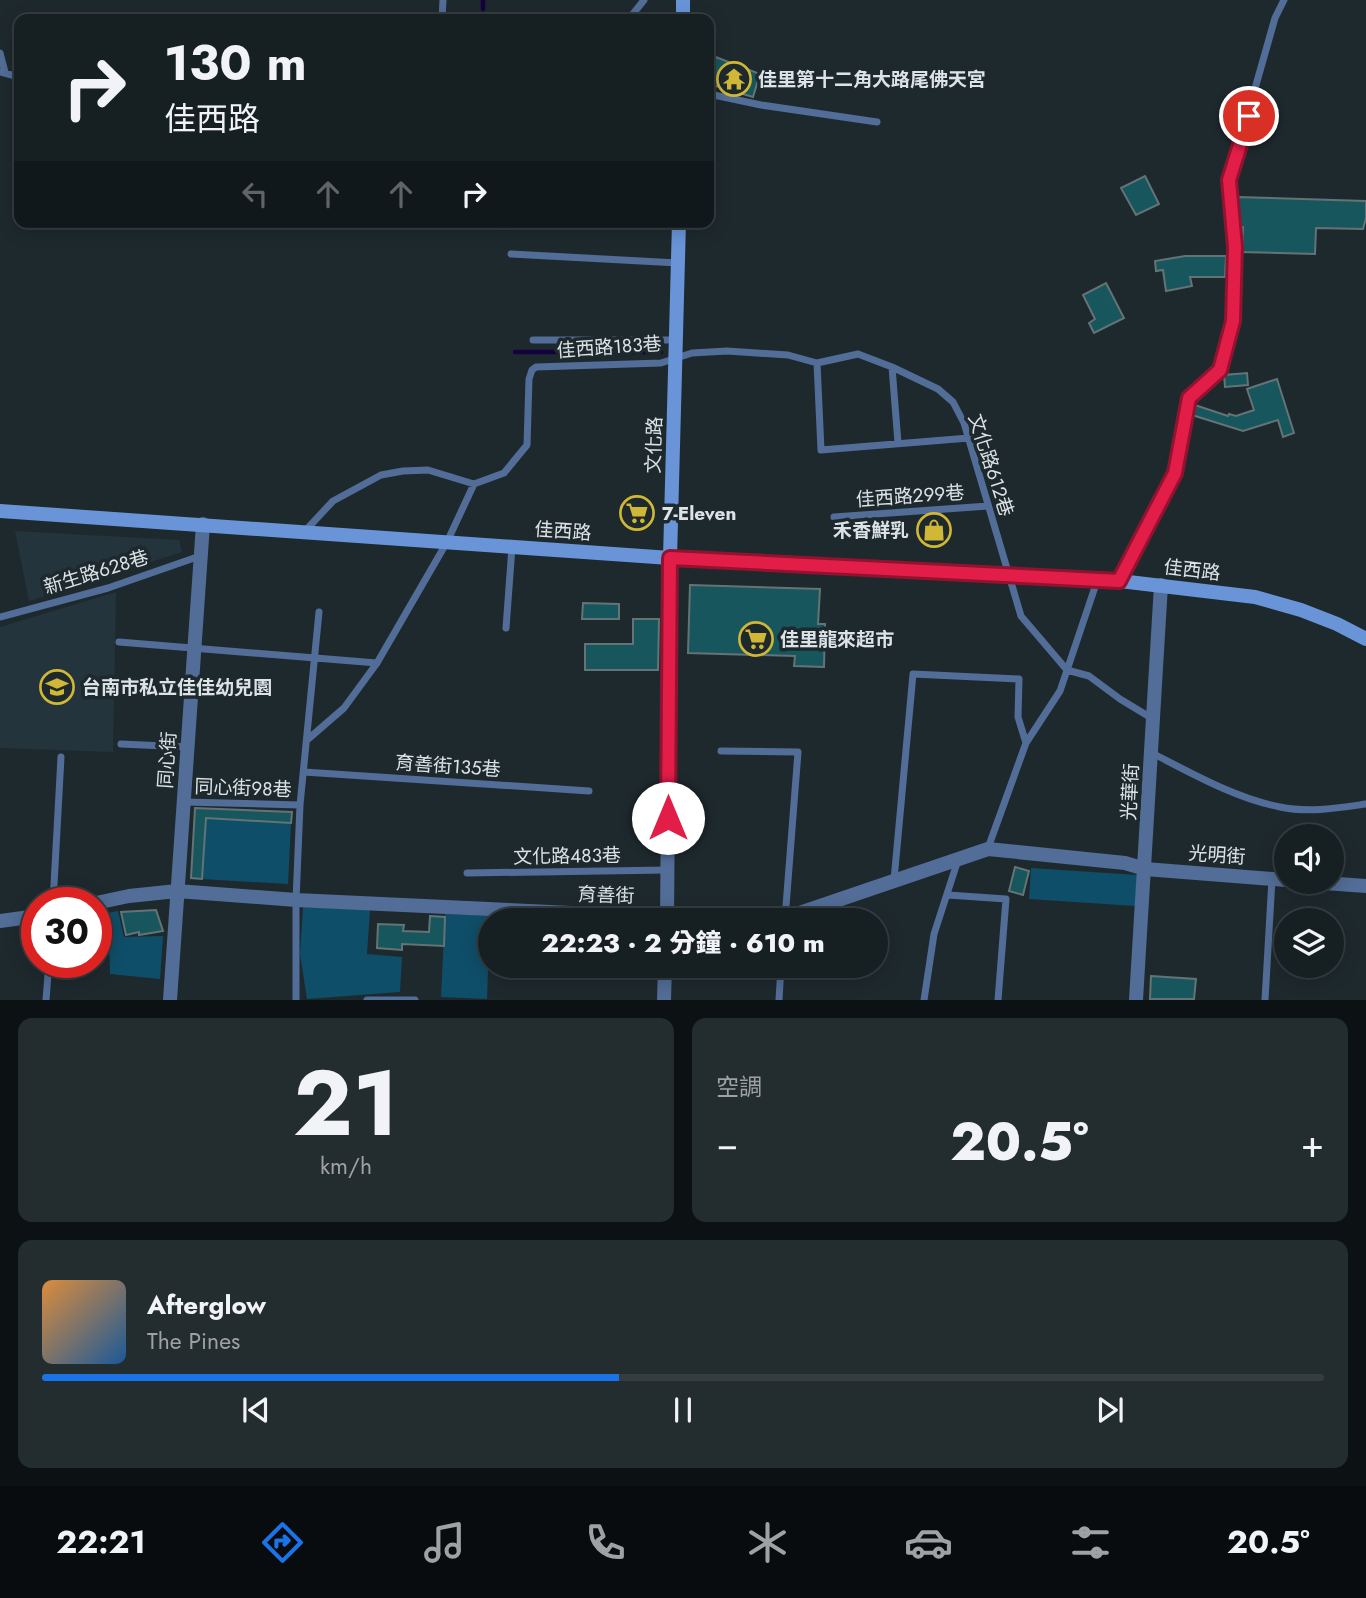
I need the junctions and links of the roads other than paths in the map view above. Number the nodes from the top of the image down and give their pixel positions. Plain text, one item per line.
1 (644, 0) edge
2 (1284, 0) edge
3 (633, 14) edge
4 (0, 53) edge
5 (2, 72) edge
6 (714, 95) edge
7 (877, 122) dead end
8 (679, 228) edge
9 (511, 254) dead end
10 (678, 263) junction
11 (533, 340) dead end
12 (676, 340) junction
13 (675, 357) junction
14 (817, 363) junction
15 (892, 367) junction
16 (969, 438) junction
17 (898, 443) junction
18 (474, 484) junction
19 (988, 506) junction
20 (0, 511) edge
21 (834, 517) dead end
22 (203, 524) junction
23 (304, 531) junction
24 (447, 542) junction
25 (512, 547) junction
26 (201, 556) junction
27 (670, 558) junction
28 (1009, 577) junction
29 (1097, 581) junction
30 (1119, 581) junction
31 (1161, 585) junction
32 (319, 611) dead end
33 (0, 617) edge
34 (506, 628) dead end
35 (1366, 639) edge
36 (119, 642) dead end
37 (195, 648) junction
38 (316, 658) junction
39 (377, 663) junction
40 (1067, 670) junction
41 (1153, 719) junction
42 (307, 740) junction
43 (1026, 743) junction
44 (121, 744) dead end
45 (188, 747) junction
46 (721, 751) dead end
47 (1151, 753) junction
48 (61, 757) dead end
49 (304, 772) junction
50 (589, 791) dead end
51 (184, 802) junction
52 (1366, 804) edge
53 (300, 805) junction
54 (988, 849) junction
55 (958, 859) junction
56 (1145, 869) junction
57 (667, 870) junction
58 (467, 873) dead end
59 (1274, 879) edge
60 (894, 881) junction
61 (1344, 884) edge
62 (1366, 886) edge
63 (53, 887) edge
64 (177, 891) junction
65 (1277, 894) edge
66 (948, 895) junction
67 (112, 900) edge
68 (296, 900) junction
69 (667, 908) edge
70 (786, 908) edge
71 (817, 908) edge
72 (478, 909) edge
73 (21, 918) edge
74 (0, 921) edge
75 (48, 978) edge
76 (665, 978) edge
77 (780, 978) edge
78 (46, 999) edge
79 (170, 999) edge
80 (296, 999) edge
81 (367, 999) edge
82 (415, 999) edge
83 (664, 999) edge
84 (779, 999) edge
85 (925, 999) edge
86 (998, 999) edge
87 (1136, 999) edge
88 (1265, 999) edge

1 - 3 lane
2 - 30 lane
4 - 5 lane
6 - 7 lane
8 - 10 street, 文化路
9 - 10 lane
10 - 12 street, 文化路
11 - 12 lane
12 - 13 street, 文化路
13 - 14 lane, 文化路612巷
13 - 18 lane, 佳西路183巷
13 - 27 street, 文化路
14 - 15 lane, 文化路612巷
14 - 17 lane
15 - 16 lane, 文化路612巷
15 - 17 lane
16 - 17 lane
16 - 19 lane, 文化路612巷
18 - 23 lane
18 - 24 lane
19 - 21 lane, 佳西路299巷
19 - 28 lane, 文化路612巷
20 - 22 street, 佳西路
22 - 23 street, 佳西路
22 - 26 street, 同心街
23 - 24 street, 佳西路
24 - 25 street, 佳西路
24 - 39 lane
25 - 27 street, 佳西路
25 - 34 lane
26 - 33 lane, 新生路628巷
26 - 37 street, 同心街
27 - 28 street, 佳西路
27 - 57 street, 文化路
28 - 29 street, 佳西路
28 - 40 lane, 文化路612巷
29 - 30 street, 佳西路
29 - 40 lane
30 - 31 street, 佳西路
31 - 35 street, 佳西路
31 - 41 street, 光華街
32 - 38 lane
36 - 37 lane
37 - 38 lane
37 - 45 street, 同心街
38 - 39 lane
38 - 42 lane
39 - 42 lane
40 - 41 lane
40 - 43 lane
41 - 47 street, 光華街
42 - 49 lane
43 - 54 lane
43 - 60 lane
44 - 45 lane
45 - 51 street, 同心街
46 - 70 lane
47 - 52 lane
47 - 56 street, 光華街
48 - 63 lane
49 - 50 lane, 育善街135巷
49 - 53 lane
51 - 53 lane, 同心街98巷
51 - 64 street, 同心街
53 - 68 lane
54 - 55 street, 育善街
54 - 56 street, 育善街
55 - 60 street, 育善街
55 - 66 lane
56 - 59 street, 光明街
56 - 87 street, 光華街
57 - 58 lane, 文化路483巷
57 - 69 street, 文化路
60 - 71 street, 育善街
61 - 62 street
64 - 67 street, 育善街
64 - 68 street, 育善街
64 - 79 street, 同心街
65 - 88 lane
66 - 85 lane
66 - 86 lane
68 - 72 street, 育善街
68 - 80 lane
73 - 74 street
75 - 78 lane
76 - 83 street
77 - 84 lane
81 - 82 lane

